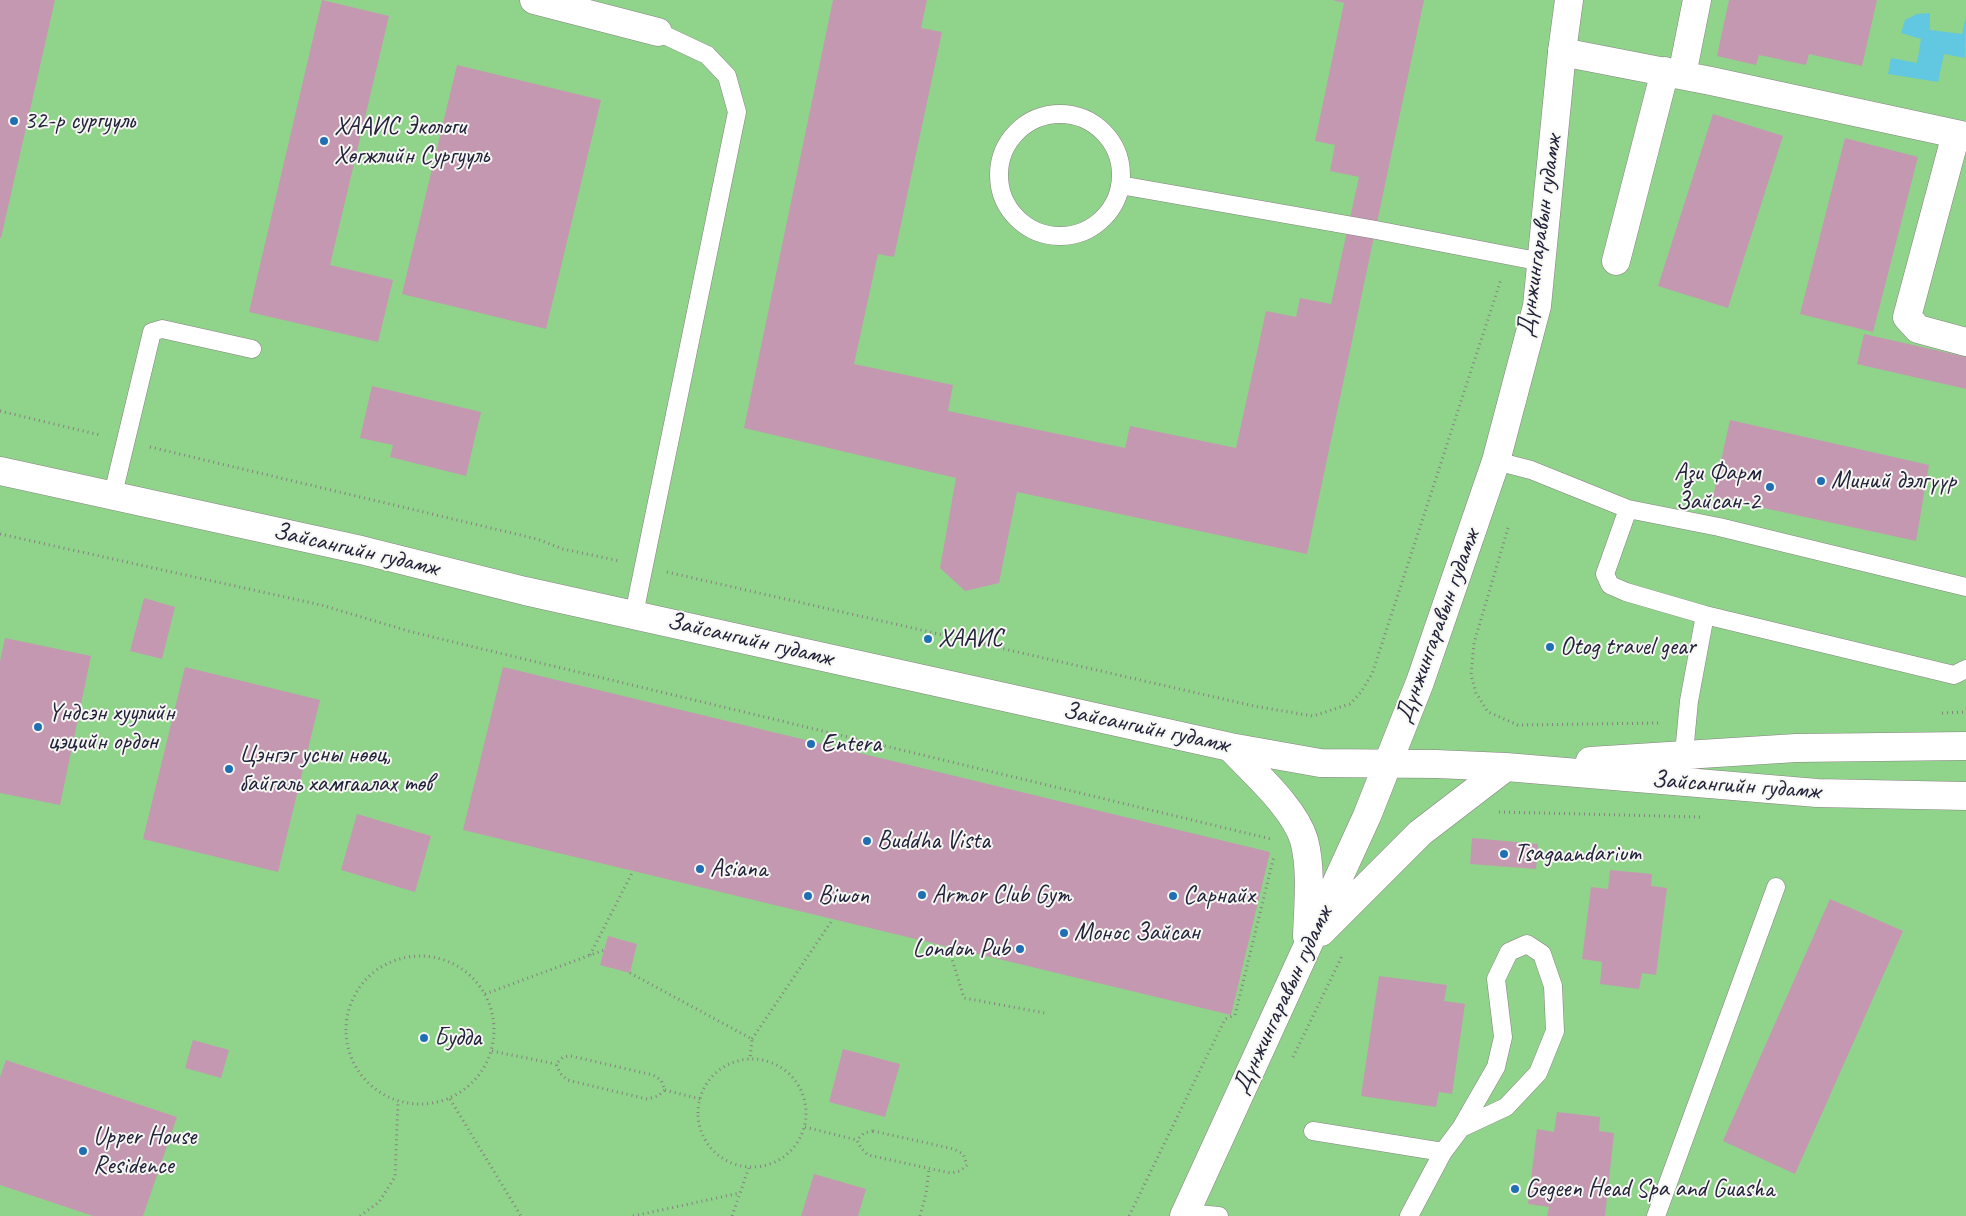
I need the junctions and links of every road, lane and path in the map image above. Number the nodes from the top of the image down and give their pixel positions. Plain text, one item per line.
1 (534, 0) edge
2 (1569, 0) edge
3 (1697, 0) edge
4 (658, 32) joint
5 (1562, 52) junction
6 (1674, 73) junction
7 (1961, 135) edge
8 (1120, 185) junction
9 (1508, 254) junction
10 (1616, 261) dead end
11 (1542, 262) junction
12 (1966, 342) edge
13 (252, 349) dead end
14 (1496, 462) junction
15 (0, 471) edge
16 (113, 494) junction
17 (1628, 509) junction
18 (0, 534) edge
19 (1966, 587) edge
20 (634, 614) junction
21 (1705, 615) junction
22 (1966, 669) edge
23 (1333, 710) dead end
24 (1966, 746) edge
25 (1230, 747) junction
26 (1684, 753) junction
27 (1388, 763) junction
28 (1506, 767) junction
29 (1966, 796) edge
30 (1498, 812) dead end
31 (1508, 812) dead end
32 (1272, 840) dead end
33 (1276, 848) dead end
34 (633, 871) dead end
35 (1776, 887) dead end
36 (833, 919) dead end
37 (948, 946) dead end
38 (1307, 946) junction
39 (604, 950) dead end
40 (1344, 952) dead end
41 (590, 956) junction
42 (630, 973) dead end
43 (485, 994) junction
44 (1045, 1014) dead end
45 (752, 1039) junction
46 (492, 1051) junction
47 (750, 1059) junction
48 (556, 1064) junction
49 (1289, 1066) dead end
50 (665, 1090) junction
51 (450, 1098) junction
52 (700, 1099) junction
53 (398, 1102) junction
54 (805, 1127) junction
55 (1461, 1128) junction
56 (1313, 1131) dead end
57 (858, 1140) junction
58 (1443, 1152) junction
59 (749, 1167) junction
60 (929, 1168) junction
61 (740, 1193) junction
62 (1185, 1214) edge
63 (360, 1216) edge
64 (521, 1216) edge
65 (633, 1216) edge
66 (732, 1216) edge
67 (920, 1216) edge
68 (1129, 1216) edge
69 (1219, 1216) edge
70 (1408, 1216) edge
71 (1656, 1216) edge

1 - 4 main road
2 - 5 main road, Дүнжингаравын гудамж
3 - 6 main road
4 - 20 lane
5 - 6 main road
5 - 11 main road, Дүнжингаравын гудамж
6 - 7 main road
6 - 10 main road
7 - 12 main road
8 - 8 lane
8 - 9 lane
9 - 11 lane
9 - 23 path
11 - 14 main road, Дүнжингаравын гудамж
13 - 16 lane
14 - 17 lane
14 - 27 main road, Дүнжингаравын гудамж
15 - 16 main road, Зайсангийн гудамж
16 - 20 main road, Зайсангийн гудамж
17 - 19 lane
17 - 21 lane
18 - 32 path
20 - 25 main road, Зайсангийн гудамж
21 - 22 lane
21 - 26 lane
24 - 26 main road, Зайсангийн гудамж
25 - 27 main road, Зайсангийн гудамж
25 - 38 main road
26 - 28 main road, Зайсангийн гудамж
27 - 28 main road, Зайсангийн гудамж
27 - 38 main road, Дүнжингаравын гудамж
28 - 29 main road, Зайсангийн гудамж
28 - 38 main road
30 - 31 path
33 - 68 path
34 - 41 path
35 - 71 lane
36 - 45 path
37 - 44 path
38 - 62 main road, Дүнжингаравын гудамж
39 - 41 path
40 - 49 path
41 - 43 path
42 - 45 path
43 - 46 path
43 - 53 path
45 - 47 path
46 - 48 path
46 - 51 path
47 - 52 path
47 - 54 path
48 - 50 path
48 - 50 path
50 - 52 path
51 - 53 path
51 - 64 path
52 - 59 path
53 - 63 path
54 - 57 path
54 - 59 path
55 - 55 lane
55 - 58 lane
56 - 58 lane
57 - 60 path
57 - 60 path
58 - 70 lane
59 - 61 path
60 - 67 path
61 - 65 path
61 - 66 path
62 - 69 lane

